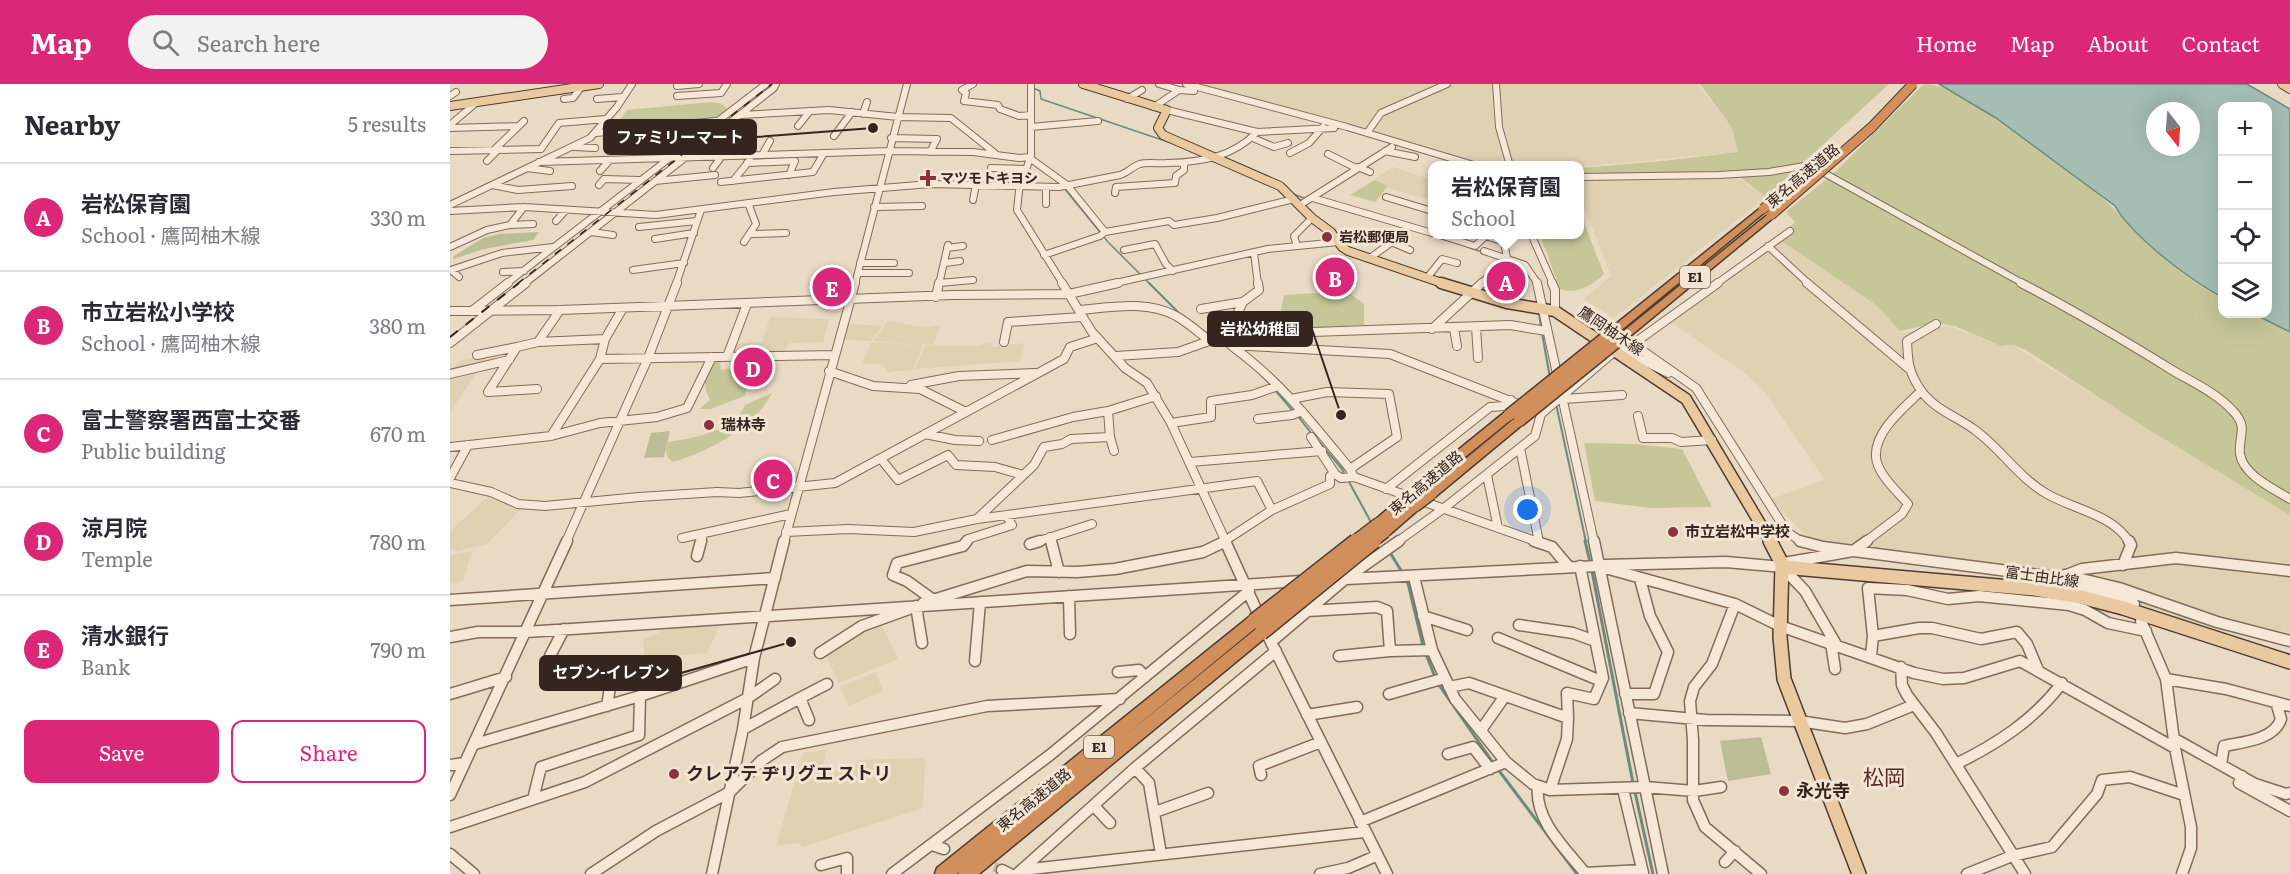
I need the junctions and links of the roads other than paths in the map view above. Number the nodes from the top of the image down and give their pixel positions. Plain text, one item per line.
1 (599, 84) edge
2 (632, 84) edge
3 (697, 84) edge
4 (727, 84) edge
5 (765, 84) edge
6 (907, 84) edge
7 (973, 84) edge
8 (1031, 84) edge
9 (1083, 84) edge
10 (1159, 84) edge
11 (1186, 84) edge
12 (1447, 84) edge
13 (1496, 84) edge
14 (1902, 84) edge
15 (1912, 84) edge
16 (2282, 84) edge
17 (775, 85) edge
18 (582, 86) junction
19 (677, 86) dead end
20 (2290, 89) edge
21 (1142, 90) dead end
22 (1179, 90) junction
23 (456, 92) dead end
24 (690, 95) junction
25 (450, 96) edge
26 (676, 96) dead end
27 (622, 97) junction
28 (564, 99) dead end
29 (597, 99) dead end
30 (1127, 99) junction
31 (1239, 99) junction
32 (477, 102) junction
33 (867, 102) dead end
34 (450, 106) edge
35 (1154, 107) junction
36 (1167, 110) junction
37 (810, 111) junction
38 (852, 112) junction
39 (863, 114) junction
40 (740, 115) junction
41 (1032, 116) junction
42 (897, 117) junction
43 (606, 119) junction
44 (524, 121) dead end
45 (716, 121) junction
46 (1098, 121) dead end
47 (518, 126) junction
48 (798, 126) dead end
49 (450, 127) edge
50 (1031, 127) junction
51 (1323, 127) junction
52 (1257, 132) junction
53 (596, 133) junction
54 (1367, 133) junction
55 (834, 136) dead end
56 (891, 138) junction
57 (1253, 138) junction
58 (770, 141) dead end
59 (1288, 143) dead end
60 (742, 146) dead end
61 (571, 147) junction
62 (714, 147) dead end
63 (1392, 147) dead end
64 (585, 148) junction
65 (595, 148) dead end
66 (496, 150) junction
67 (450, 151) edge
68 (1385, 151) junction
69 (889, 152) junction
70 (930, 152) junction
71 (824, 153) junction
72 (1290, 153) dead end
73 (762, 154) junction
74 (1328, 154) dead end
75 (734, 155) junction
76 (754, 155) junction
77 (997, 155) junction
78 (706, 156) junction
79 (722, 156) junction
80 (669, 157) junction
81 (687, 157) junction
82 (1415, 157) dead end
83 (500, 158) dead end
84 (1220, 158) junction
85 (1372, 158) junction
86 (610, 160) junction
87 (573, 161) junction
88 (1029, 161) junction
89 (1464, 161) edge
90 (1509, 161) edge
91 (539, 162) junction
92 (1385, 162) dead end
93 (747, 163) junction
94 (1184, 163) junction
95 (1357, 167) junction
96 (526, 168) junction
97 (550, 171) dead end
98 (600, 171) dead end
99 (1370, 172) dead end
100 (789, 175) junction
101 (1584, 177) edge
102 (641, 180) junction
103 (656, 181) junction
104 (733, 181) junction
105 (721, 182) dead end
106 (978, 184) junction
107 (492, 185) junction
108 (599, 185) dead end
109 (1020, 185) junction
110 (572, 186) dead end
111 (1063, 186) junction
112 (879, 188) junction
113 (1046, 188) junction
114 (1115, 193) dead end
115 (1386, 197) dead end
116 (1313, 198) junction
117 (973, 200) dead end
118 (1297, 202) junction
119 (748, 203) junction
120 (1046, 204) dead end
121 (450, 205) edge
122 (922, 206) dead end
123 (524, 207) junction
124 (874, 207) junction
125 (566, 210) junction
126 (701, 210) junction
127 (1428, 210) edge
128 (450, 211) edge
129 (600, 212) junction
130 (1767, 212) junction
131 (615, 213) junction
132 (1312, 218) junction
133 (556, 221) dead end
134 (698, 221) junction
135 (534, 224) dead end
136 (510, 225) junction
137 (639, 227) dead end
138 (1790, 231) dead end
139 (591, 232) junction
140 (1428, 232) edge
141 (694, 233) junction
142 (786, 233) dead end
143 (1103, 233) junction
144 (751, 234) junction
145 (1373, 234) dead end
146 (613, 235) dead end
147 (656, 239) dead end
148 (1453, 239) edge
149 (1483, 239) edge
150 (1497, 239) edge
151 (1533, 239) edge
152 (1338, 242) junction
153 (1392, 242) junction
154 (744, 243) dead end
155 (555, 246) junction
156 (948, 246) joint
157 (963, 246) dead end
158 (1297, 246) junction
159 (1768, 246) junction
160 (450, 248) edge
161 (1124, 250) dead end
162 (1410, 250) dead end
163 (1484, 251) dead end
164 (1254, 253) junction
165 (1044, 255) junction
166 (1370, 258) junction
167 (1507, 258) junction
168 (960, 261) dead end
169 (684, 263) junction
170 (860, 263) junction
171 (894, 263) dead end
172 (945, 263) junction
173 (1457, 263) dead end
174 (1498, 268) dead end
175 (633, 270) dead end
176 (524, 271) junction
177 (1173, 271) junction
178 (503, 272) dead end
179 (858, 273) junction
180 (909, 273) dead end
181 (459, 277) dead end
182 (1427, 278) junction
183 (973, 280) dead end
184 (939, 283) junction
185 (1470, 293) junction
186 (1069, 294) junction
187 (936, 297) junction
188 (851, 299) junction
189 (1243, 302) junction
190 (747, 304) junction
191 (669, 307) junction
192 (623, 308) junction
193 (1201, 309) dead end
194 (560, 310) junction
195 (1544, 310) junction
196 (450, 311) edge
197 (1555, 311) junction
198 (472, 312) junction
199 (489, 312) junction
200 (1080, 313) junction
201 (1936, 324) dead end
202 (1476, 327) junction
203 (1432, 328) junction
204 (1454, 328) junction
205 (1546, 331) junction
206 (1098, 338) junction
207 (1217, 338) junction
208 (605, 339) junction
209 (1616, 340) junction
210 (538, 342) junction
211 (1004, 342) dead end
212 (450, 343) edge
213 (1231, 345) junction
214 (1457, 346) dead end
215 (517, 347) junction
216 (477, 355) dead end
217 (835, 355) junction
218 (1116, 356) junction
219 (712, 357) junction
220 (727, 357) junction
221 (648, 358) junction
222 (1478, 358) dead end
223 (600, 359) junction
224 (509, 360) junction
225 (1908, 368) junction
226 (829, 371) junction
227 (1038, 372) junction
228 (450, 374) edge
229 (1682, 378) junction
230 (1275, 387) junction
231 (900, 388) junction
232 (537, 389) dead end
233 (1921, 391) junction
234 (1622, 395) dead end
235 (1156, 396) junction
236 (1563, 398) junction
237 (1291, 399) junction
238 (1512, 400) junction
239 (1108, 411) junction
240 (966, 412) junction
241 (1298, 412) junction
242 (1541, 414) junction
243 (1638, 416) dead end
244 (1258, 419) dead end
245 (621, 420) junction
246 (1171, 423) junction
247 (926, 434) junction
248 (551, 436) junction
249 (1110, 437) junction
250 (1311, 437) dead end
251 (992, 440) dead end
252 (1712, 440) junction
253 (979, 441) dead end
254 (468, 445) junction
255 (450, 447) edge
256 (1520, 448) junction
257 (1114, 451) dead end
258 (1322, 452) junction
259 (881, 459) junction
260 (1190, 462) junction
261 (1487, 474) junction
262 (1023, 475) junction
263 (1352, 475) junction
264 (1338, 476) junction
265 (450, 478) edge
266 (450, 483) edge
267 (1202, 487) junction
268 (797, 488) junction
269 (1386, 489) junction
270 (2290, 499) edge
271 (581, 504) junction
272 (1443, 509) junction
273 (1272, 510) junction
274 (791, 514) junction
275 (1006, 515) junction
276 (977, 519) junction
277 (1092, 524) dead end
278 (1498, 528) junction
279 (786, 532) junction
280 (703, 534) junction
281 (1050, 537) junction
282 (682, 538) dead end
283 (1227, 540) junction
284 (1539, 542) junction
285 (1030, 544) dead end
286 (1853, 551) junction
287 (698, 556) dead end
288 (1782, 565) junction
289 (2123, 565) junction
290 (1569, 566) junction
291 (1580, 566) junction
292 (1598, 566) junction
293 (1059, 572) junction
294 (2290, 572) edge
295 (1414, 577) junction
296 (2063, 577) junction
297 (775, 578) junction
298 (1345, 579) junction
299 (1640, 579) junction
300 (1248, 588) junction
301 (542, 595) junction
302 (1069, 596) junction
303 (932, 599) junction
304 (450, 600) edge
305 (980, 602) junction
306 (1735, 604) junction
307 (2134, 604) dead end
308 (916, 606) junction
309 (1307, 611) junction
310 (764, 616) junction
311 (1422, 616) junction
312 (1519, 625) dead end
313 (1780, 626) junction
314 (564, 629) junction
315 (1467, 630) dead end
316 (526, 632) junction
317 (1070, 634) dead end
318 (1873, 636) junction
319 (450, 637) edge
320 (1266, 637) junction
321 (1498, 638) dead end
322 (1594, 641) junction
323 (2290, 641) edge
324 (922, 643) dead end
325 (1834, 644) junction
326 (1431, 650) junction
327 (1390, 651) junction
328 (820, 653) dead end
329 (550, 656) dead end
330 (1339, 656) dead end
331 (1871, 656) junction
332 (754, 658) junction
333 (975, 661) dead end
334 (2290, 662) edge
335 (1901, 668) junction
336 (1835, 669) dead end
337 (2038, 670) junction
338 (1118, 672) dead end
339 (506, 677) junction
340 (1145, 678) junction
341 (775, 679) dead end
342 (2166, 679) junction
343 (1446, 681) junction
344 (1601, 681) junction
345 (2062, 683) junction
346 (827, 684) dead end
347 (610, 687) dead end
348 (450, 694) edge
349 (1389, 694) dead end
350 (1625, 694) junction
351 (640, 696) junction
352 (1505, 696) junction
353 (748, 698) junction
354 (800, 698) junction
355 (1120, 699) junction
356 (2276, 702) junction
357 (1914, 705) junction
358 (607, 706) junction
359 (2290, 706) edge
360 (1357, 707) dead end
361 (1629, 713) junction
362 (1307, 715) junction
363 (1568, 718) junction
364 (1690, 718) junction
365 (809, 720) dead end
366 (1799, 721) junction
367 (743, 729) junction
368 (1481, 730) junction
369 (1321, 742) junction
370 (475, 744) junction
371 (2175, 744) junction
372 (1448, 754) dead end
373 (1506, 762) junction
374 (464, 763) junction
375 (1956, 764) junction
376 (450, 765) edge
377 (2221, 765) junction
378 (1135, 768) junction
379 (1490, 769) junction
380 (1261, 775) dead end
381 (2242, 776) junction
382 (1538, 786) junction
383 (1721, 787) dead end
384 (1642, 788) junction
385 (1623, 789) junction
386 (1550, 790) junction
387 (1694, 791) junction
388 (729, 792) junction
389 (1208, 793) dead end
390 (2290, 793) edge
391 (450, 795) edge
392 (2184, 795) junction
393 (533, 799) junction
394 (1094, 806) junction
395 (2290, 811) edge
396 (1155, 812) junction
397 (1110, 824) dead end
398 (450, 826) edge
399 (1362, 827) junction
400 (932, 845) junction
401 (944, 849) dead end
402 (1735, 851) junction
403 (450, 854) edge
404 (1161, 854) junction
405 (1376, 856) junction
406 (2012, 856) junction
407 (1725, 862) dead end
408 (821, 865) dead end
409 (1020, 872) edge
410 (1643, 872) edge
411 (474, 874) edge
412 (591, 874) edge
413 (712, 874) edge
414 (847, 874) edge
415 (892, 874) edge
416 (943, 874) edge
417 (966, 874) edge
418 (1320, 874) edge
419 (1387, 874) edge
420 (1663, 874) edge
421 (1761, 874) edge
422 (1858, 874) edge
423 (1968, 874) edge
424 (2025, 874) edge
425 (2182, 874) edge

1 - 18 main road
2 - 27 street
3 - 19 street
3 - 24 street
4 - 24 street
5 - 17 street
5 - 45 street
6 - 42 street
7 - 41 street
8 - 41 street
9 - 30 main road
10 - 22 street
11 - 31 street
12 - 54 street
13 - 90 street
14 - 130 highway, 東名高速道路 / E1, bridge
15 - 130 highway, 東名高速道路 / E1, bridge
16 - 20 main road
17 - 40 street
18 - 28 street
18 - 32 main road
21 - 30 street
22 - 31 street
22 - 35 street
23 - 25 street
24 - 26 street
27 - 29 street
27 - 43 street
30 - 35 main road
31 - 54 street
32 - 34 main road
32 - 49 street
33 - 39 street
35 - 36 main road
36 - 52 street
36 - 84 main road, 鷹岡柚木線
37 - 38 street
37 - 40 street
37 - 48 street
38 - 39 street
38 - 55 street
39 - 42 street
40 - 81 street
41 - 50 street
42 - 56 street
42 - 77 street
43 - 53 street
43 - 66 street
44 - 47 street
45 - 53 street
45 - 80 street
46 - 50 street
47 - 49 street
47 - 66 street
50 - 88 street
51 - 52 street
51 - 54 street
51 - 72 street
52 - 57 street
53 - 61 street
54 - 89 street
56 - 69 street
56 - 70 street
57 - 59 street
57 - 84 street
58 - 73 street
60 - 75 street
61 - 64 street
61 - 91 street
62 - 78 street
63 - 68 street
64 - 65 street
64 - 87 street
66 - 67 street
66 - 83 street
68 - 82 street
68 - 85 street
69 - 70 street
69 - 71 street
69 - 112 street
70 - 77 street
71 - 73 street
71 - 100 street
73 - 76 street
74 - 95 street
75 - 76 street
75 - 79 street
76 - 93 street
77 - 88 street
78 - 79 street
78 - 81 street
79 - 103 street
80 - 81 street
80 - 86 street
80 - 102 street
81 - 103 street
84 - 94 street
84 - 118 main road, 鷹岡柚木線
85 - 92 street
85 - 95 street
86 - 87 street
86 - 98 street
87 - 91 street
88 - 106 street
88 - 109 street
88 - 111 street
91 - 96 street
93 - 100 street
93 - 104 street
94 - 111 street
94 - 114 street
95 - 99 street
95 - 116 street
96 - 97 street
96 - 107 street
100 - 104 street
101 - 270 street
102 - 108 street
102 - 129 street
103 - 131 street
104 - 105 street
106 - 109 street
106 - 112 street
106 - 117 street
107 - 110 street
107 - 121 street
109 - 113 street
109 - 165 street
111 - 113 street
111 - 143 street
112 - 119 street
112 - 124 street
113 - 120 street
115 - 127 street
116 - 118 street
116 - 140 street
118 - 132 main road, 鷹岡柚木線
118 - 143 street
119 - 126 street
119 - 144 street
122 - 124 street
123 - 125 street
123 - 128 street
123 - 136 street
124 - 170 street
125 - 129 street
125 - 133 street
126 - 131 street
126 - 134 street
129 - 131 street
129 - 155 street
130 - 209 highway, 東名高速道路 / E1
131 - 139 street
132 - 152 main road, 鷹岡柚木線
132 - 158 street
134 - 137 street
134 - 141 street
135 - 136 street
136 - 160 street
138 - 159 street
139 - 146 street
139 - 199 street
141 - 147 street
141 - 169 street
142 - 144 street
143 - 165 street
144 - 154 street
145 - 153 street
148 - 149 street
150 - 167 street
151 - 197 street
152 - 158 street
152 - 166 main road, 鷹岡柚木線
153 - 162 street
153 - 166 street
155 - 176 street
155 - 181 street
156 - 157 street
156 - 172 street
158 - 164 street
159 - 225 street
159 - 229 street
161 - 177 street
163 - 167 street
164 - 177 street
164 - 189 street
165 - 186 street
166 - 182 main road, 鷹岡柚木線
167 - 195 street
168 - 172 street
169 - 175 street
169 - 191 street
170 - 171 street
170 - 179 street
172 - 184 street
173 - 182 street
174 - 185 street
176 - 178 street
176 - 198 street
177 - 186 street
179 - 180 street
179 - 188 street
182 - 185 main road, 鷹岡柚木線
183 - 184 street
184 - 187 street
185 - 195 main road, 鷹岡柚木線
185 - 203 street
186 - 187 street
186 - 200 street
187 - 188 street
188 - 190 street
188 - 217 street
189 - 193 street
189 - 207 street
190 - 191 street
190 - 220 street
191 - 192 street
191 - 221 street
192 - 194 street
192 - 208 street
194 - 199 street
194 - 210 street
195 - 197 main road, 鷹岡柚木線
195 - 205 street
196 - 198 street
197 - 209 main road, 鷹岡柚木線
198 - 199 street
199 - 212 street
200 - 206 street
200 - 207 street
200 - 211 street
201 - 225 street
202 - 204 street
202 - 205 street
202 - 222 street
203 - 204 street
203 - 207 street
204 - 214 street
205 - 236 street
206 - 218 street
206 - 227 street
207 - 213 street
207 - 218 street
208 - 210 street
208 - 223 street
209 - 229 street
209 - 236 street
209 - 252 main road, 鷹岡柚木線
209 - 320 highway, 東名高速道路 / E1, bridge
210 - 215 street
213 - 230 street
213 - 238 street
215 - 216 street
215 - 224 street
217 - 220 street
217 - 226 street
218 - 235 street
219 - 220 street
219 - 221 street
219 - 245 street
221 - 223 street
221 - 245 street
223 - 248 street
224 - 228 street
224 - 232 street
225 - 233 street
226 - 231 street
226 - 268 street
227 - 231 street
227 - 240 street
229 - 286 street
230 - 237 street
230 - 246 street
231 - 240 street
233 - 286 street
233 - 289 street
234 - 236 street
235 - 239 street
235 - 246 street
236 - 242 street
236 - 292 street
237 - 241 street
237 - 263 street
238 - 242 street
238 - 269 street
239 - 249 street
239 - 251 street
240 - 247 street
241 - 244 street
241 - 263 street
242 - 256 street
243 - 252 street
245 - 248 street
245 - 271 street
246 - 260 street
247 - 253 street
247 - 259 street
248 - 254 street
249 - 257 street
249 - 262 street
250 - 258 street
252 - 288 main road, 鷹岡柚木線
254 - 255 street
254 - 265 street
256 - 261 street
256 - 284 street
258 - 260 street
258 - 264 street
259 - 262 street
259 - 268 street
260 - 267 street
261 - 272 street
261 - 278 street
262 - 276 street
263 - 264 street
263 - 269 street
264 - 273 street
266 - 271 street
267 - 273 street
267 - 275 street
267 - 283 street
268 - 271 street
268 - 274 street
269 - 272 street
271 - 301 street
272 - 278 street
272 - 298 street
273 - 283 street
274 - 279 street
274 - 280 street
275 - 276 street
275 - 303 street
276 - 279 street
277 - 281 street
278 - 284 street
279 - 297 street
280 - 282 street
280 - 287 street
281 - 285 street
281 - 293 street
283 - 293 street
283 - 300 street
284 - 290 street
286 - 288 street
286 - 296 street
288 - 292 street
288 - 313 main road, 鷹岡柚木線
288 - 325 street
288 - 334 main road, 富士由比線
289 - 294 street
289 - 296 street
290 - 291 street
290 - 295 street
291 - 292 street
291 - 322 street
292 - 299 street
292 - 350 street
293 - 303 street
295 - 298 street
295 - 311 street
296 - 307 street
296 - 323 street
297 - 301 street
297 - 310 street
298 - 300 street
298 - 309 street
299 - 306 street
299 - 350 street
300 - 302 street
300 - 320 street
300 - 340 street
301 - 304 street
301 - 316 street
302 - 305 street
302 - 317 street
303 - 308 street
305 - 308 street
305 - 333 street
306 - 313 street
306 - 364 street
308 - 310 street
308 - 324 street
308 - 328 street
309 - 320 street
309 - 327 street
310 - 314 street
310 - 332 street
311 - 315 street
311 - 326 street
312 - 322 street
313 - 325 street
313 - 366 main road, 鷹岡柚木線
314 - 316 street
314 - 329 street
316 - 319 street
316 - 339 street
318 - 331 street
318 - 337 street
318 - 342 street
320 - 362 street
320 - 378 street
320 - 416 highway, 東名高速道路 / E1
320 - 417 highway, 東名高速道路 / E1
321 - 344 street
322 - 344 street
325 - 331 street
325 - 336 street
326 - 327 street
326 - 343 street
327 - 330 street
331 - 335 street
332 - 351 street
332 - 353 street
335 - 337 street
335 - 357 street
337 - 345 street
338 - 340 street
339 - 348 street
339 - 370 street
340 - 355 street
341 - 353 street
342 - 356 street
342 - 371 street
343 - 349 street
343 - 352 street
343 - 368 street
344 - 363 street
345 - 371 street
345 - 375 street
346 - 354 street
347 - 358 street
350 - 361 street
351 - 358 street
351 - 393 street
352 - 363 street
352 - 368 street
353 - 367 street
353 - 393 street
354 - 365 street
354 - 367 street
355 - 388 street
355 - 400 street
356 - 359 street
356 - 377 street
357 - 366 street
357 - 375 street
358 - 370 street
360 - 362 street
361 - 364 street
361 - 384 street
362 - 369 street
363 - 386 street
364 - 366 street
364 - 387 street
366 - 422 main road, 鷹岡柚木線
367 - 388 street
368 - 373 street
369 - 380 street
369 - 399 street
370 - 374 street
371 - 377 street
371 - 392 street
372 - 379 street
373 - 379 street
373 - 382 street
374 - 376 street
374 - 391 street
375 - 406 street
377 - 381 street
378 - 394 street
378 - 396 street
379 - 399 street
381 - 390 street
381 - 395 street
382 - 386 street
382 - 410 street
383 - 387 street
384 - 385 street
384 - 387 street
384 - 420 street
385 - 386 street
385 - 410 street
387 - 402 street
388 - 412 street
388 - 413 street
389 - 396 street
392 - 406 street
392 - 425 street
393 - 398 street
394 - 397 street
394 - 409 street
396 - 404 street
399 - 404 street
399 - 405 street
400 - 401 street
400 - 415 street
402 - 407 street
402 - 421 street
403 - 411 street
404 - 409 street
405 - 418 street
405 - 419 street
406 - 423 street
406 - 424 street
408 - 414 street

